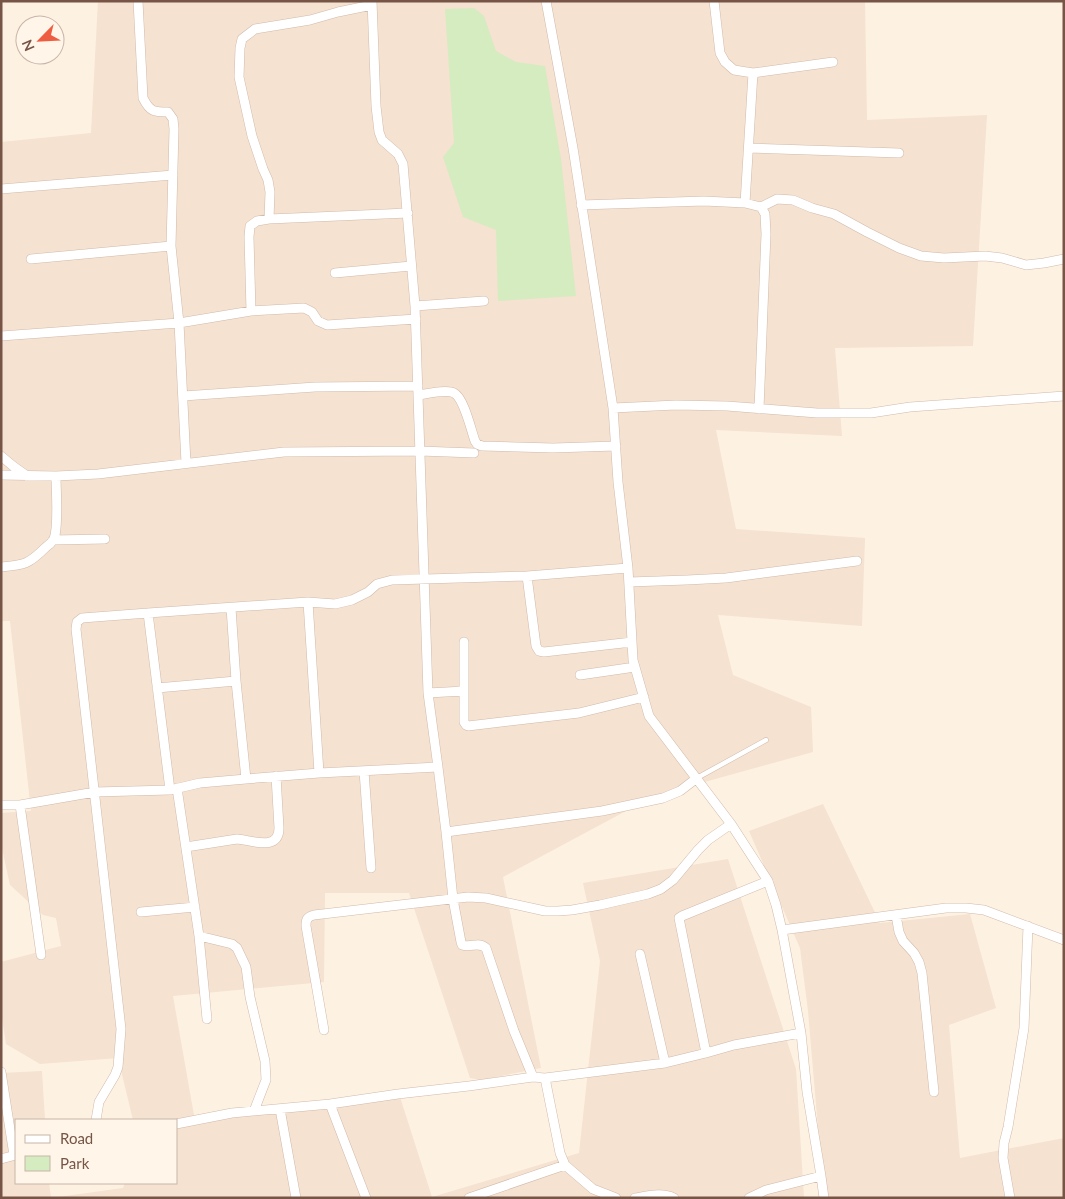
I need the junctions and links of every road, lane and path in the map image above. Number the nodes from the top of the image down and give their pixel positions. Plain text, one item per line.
1 (138, 1) edge
2 (546, 1) edge
3 (714, 1) edge
4 (372, 3) edge
5 (833, 62) dead end
6 (753, 73) junction
7 (749, 148) junction
8 (899, 153) dead end
9 (173, 175) junction
10 (1, 189) edge
11 (745, 203) junction
12 (581, 205) junction
13 (761, 207) junction
14 (408, 213) junction
15 (269, 219) junction
16 (171, 246) junction
17 (31, 258) dead end
18 (1064, 259) edge
19 (411, 266) junction
20 (335, 273) dead end
21 (484, 301) dead end
22 (415, 306) junction
23 (251, 311) junction
24 (416, 319) junction
25 (180, 323) junction
26 (1, 336) edge
27 (418, 390) junction
28 (183, 396) junction
29 (1064, 396) edge
30 (613, 408) junction
31 (759, 409) junction
32 (616, 446) junction
33 (420, 451) junction
34 (474, 453) dead end
35 (1, 456) edge
36 (186, 463) junction
37 (1, 476) edge
38 (28, 476) junction
39 (56, 476) junction
40 (105, 538) dead end
41 (53, 540) junction
42 (857, 561) dead end
43 (1, 567) edge
44 (628, 568) junction
45 (527, 576) junction
46 (425, 579) junction
47 (629, 582) junction
48 (308, 602) junction
49 (231, 608) junction
50 (148, 613) junction
51 (464, 642) dead end
52 (632, 642) junction
53 (635, 667) junction
54 (580, 674) dead end
55 (236, 681) junction
56 (157, 688) junction
57 (464, 691) junction
58 (428, 693) junction
59 (644, 697) junction
60 (766, 740) dead end
61 (438, 768) junction
62 (364, 771) junction
63 (320, 773) junction
64 (276, 776) junction
65 (697, 778) junction
66 (246, 779) junction
67 (174, 789) junction
68 (95, 792) junction
69 (1, 805) edge
70 (20, 805) junction
71 (731, 824) junction
72 (446, 832) junction
73 (186, 847) junction
74 (371, 868) dead end
75 (768, 880) junction
76 (454, 899) junction
77 (195, 907) junction
78 (141, 912) dead end
79 (896, 915) junction
80 (1028, 926) junction
81 (782, 930) junction
82 (199, 936) junction
83 (1064, 940) edge
84 (640, 954) dead end
85 (42, 955) dead end
86 (207, 1020) dead end
87 (324, 1030) dead end
88 (801, 1033) junction
89 (706, 1053) junction
90 (666, 1063) junction
91 (1, 1072) edge
92 (533, 1077) junction
93 (545, 1078) junction
94 (934, 1092) dead end
95 (330, 1104) junction
96 (280, 1109) junction
97 (254, 1111) junction
98 (96, 1119) edge
99 (178, 1124) edge
100 (15, 1155) edge
101 (1, 1159) edge
102 (565, 1165) junction
103 (822, 1176) junction
104 (593, 1193) edge
105 (296, 1198) edge
106 (366, 1198) edge
107 (469, 1198) edge
108 (616, 1198) edge
109 (635, 1198) edge
110 (674, 1198) edge
111 (749, 1198) edge
112 (824, 1198) edge
113 (1010, 1198) edge

1 - 9 street
2 - 12 street
3 - 6 street
4 - 14 street
4 - 15 street
5 - 6 street
6 - 7 street
7 - 8 street
7 - 11 street
9 - 10 street
9 - 16 street
11 - 12 street
11 - 13 street
12 - 30 street
13 - 18 street
13 - 31 street
14 - 15 street
14 - 19 street
15 - 23 street
16 - 17 street
16 - 25 street
19 - 20 street
19 - 22 street
21 - 22 street
22 - 24 street
23 - 24 street
23 - 25 street
24 - 27 street
25 - 26 street
25 - 28 street
27 - 28 street
27 - 32 street
27 - 33 street
28 - 36 street
29 - 31 street
30 - 31 street
30 - 32 street
32 - 44 street
33 - 34 street
33 - 36 street
33 - 46 street
35 - 38 street
36 - 39 street
37 - 38 street
38 - 39 street
39 - 41 street
40 - 41 street
41 - 43 street
42 - 47 street
44 - 45 street
44 - 47 street
45 - 46 street
45 - 52 street
46 - 48 street
46 - 58 street
47 - 52 street
48 - 49 street
48 - 63 street
49 - 50 street
49 - 55 street
50 - 56 street
50 - 68 street
51 - 57 street
52 - 53 street
53 - 54 street
53 - 59 street
55 - 56 street
55 - 66 street
56 - 67 street
57 - 58 street
57 - 59 street
58 - 61 street
59 - 65 street
60 - 65 lane
61 - 62 street
61 - 72 street
62 - 63 street
62 - 74 street
63 - 64 street
64 - 66 street
64 - 73 street
65 - 71 street
65 - 72 street
66 - 67 street
67 - 68 street
67 - 73 street
68 - 70 street
68 - 98 street
69 - 70 street
70 - 85 street
71 - 75 street
71 - 76 street
72 - 76 street
73 - 77 street
75 - 81 street
75 - 89 street
76 - 87 street
76 - 92 street
77 - 78 street
77 - 82 street
79 - 80 street
79 - 81 street
79 - 94 street
80 - 83 street
80 - 113 street
81 - 88 street
82 - 86 street
82 - 97 street
84 - 90 street
88 - 89 street
88 - 103 street
89 - 90 street
90 - 93 street
91 - 100 street
92 - 93 street
92 - 95 street
93 - 102 street
95 - 96 street
95 - 106 street
96 - 97 street
96 - 105 street
97 - 99 street
100 - 101 street
102 - 104 street
102 - 107 street
103 - 111 street
103 - 112 street
104 - 108 street
109 - 110 street

